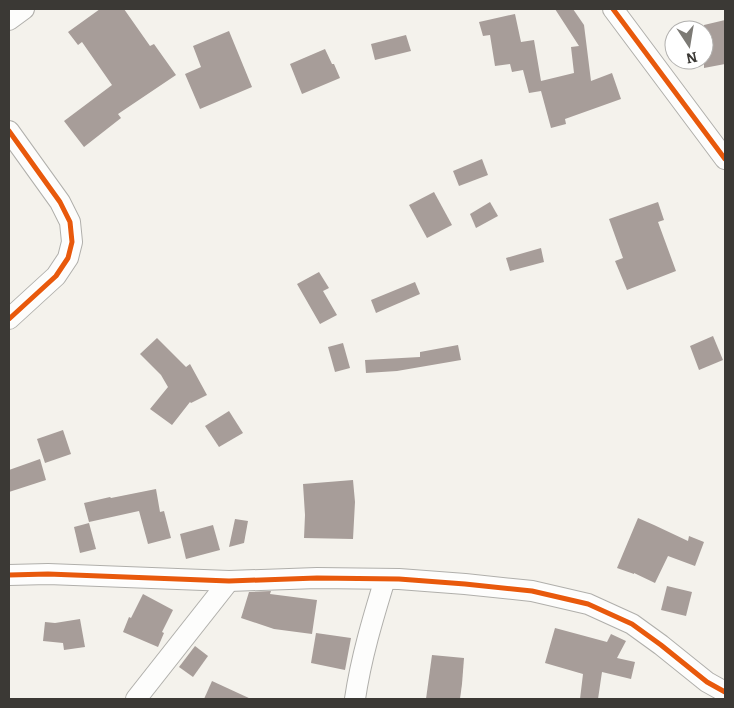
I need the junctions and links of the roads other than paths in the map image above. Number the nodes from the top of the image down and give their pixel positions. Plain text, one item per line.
1 (24, 9) edge
2 (613, 9) edge
3 (9, 20) edge
4 (9, 131) edge
5 (725, 159) edge
6 (9, 319) edge
7 (9, 575) edge
8 (385, 579) junction
9 (229, 581) junction
10 (725, 692) edge
11 (136, 699) edge
12 (355, 699) edge

1 - 3 street
2 - 5 street
4 - 6 street
7 - 9 street
8 - 9 street
8 - 10 street
8 - 12 street
9 - 11 street

